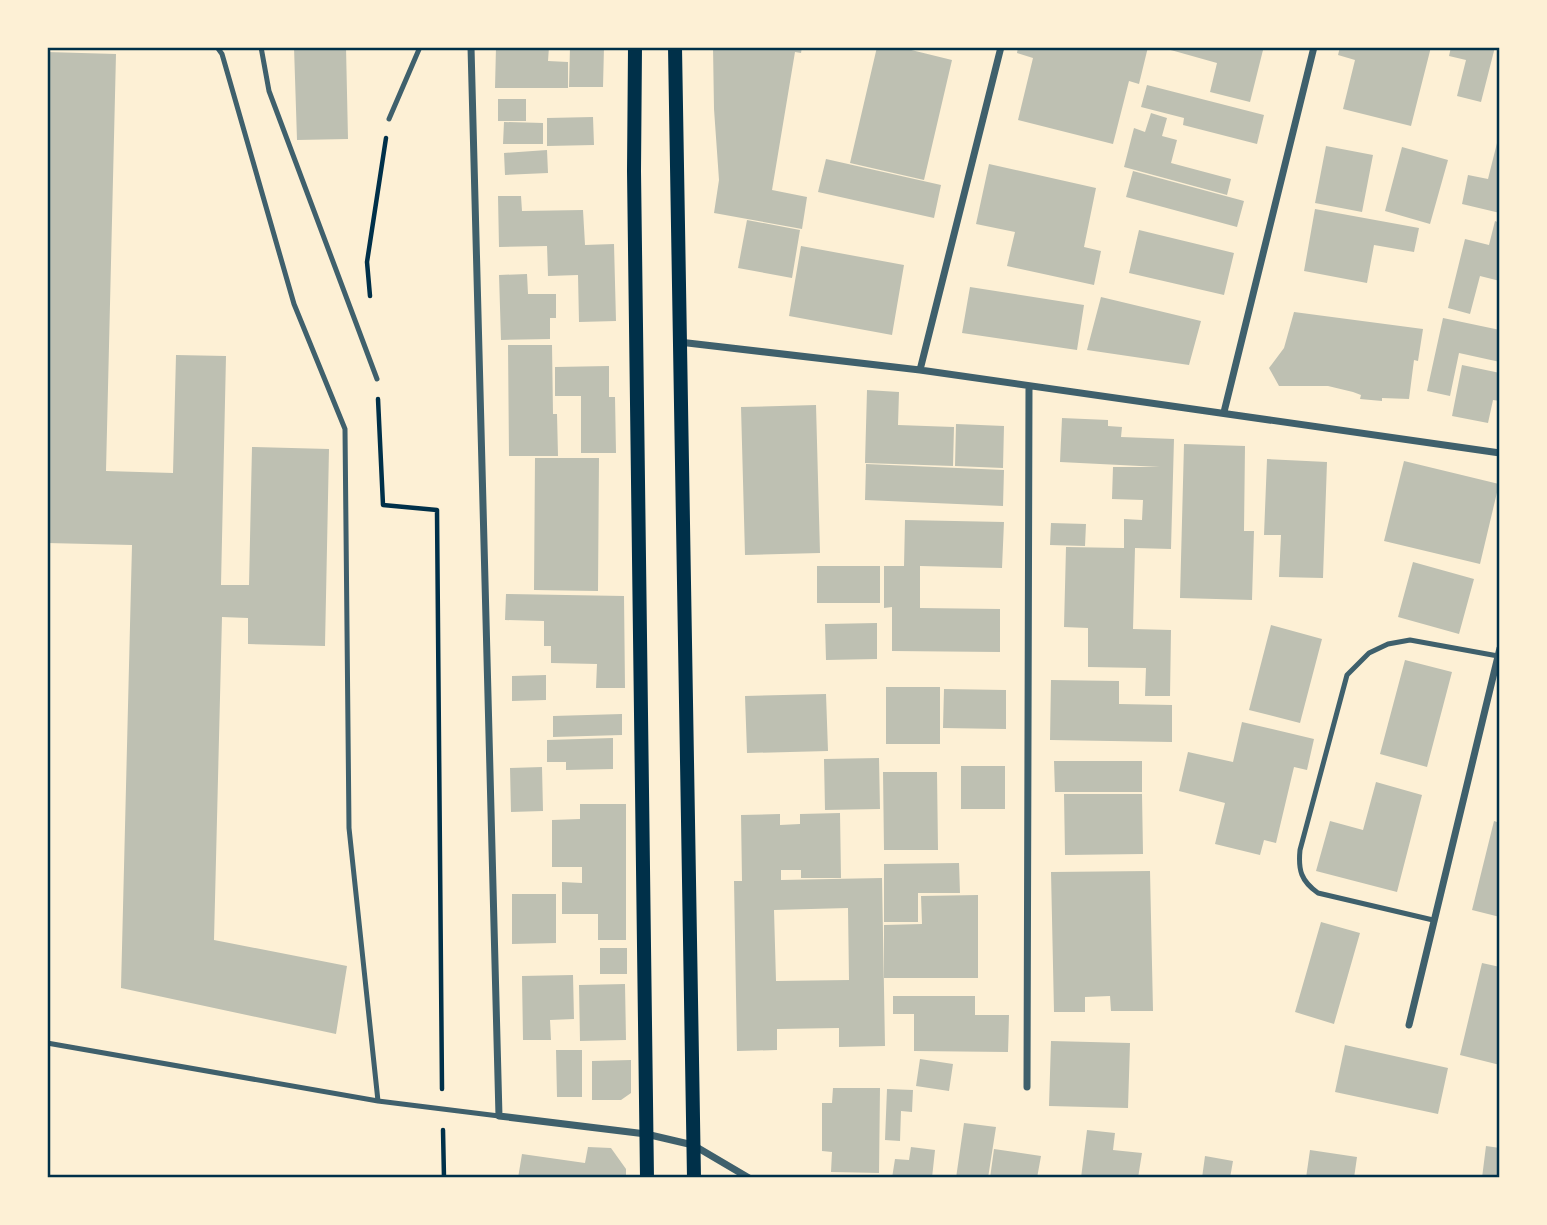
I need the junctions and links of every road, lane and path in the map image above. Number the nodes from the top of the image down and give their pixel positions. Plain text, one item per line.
1 (218, 47) edge
2 (261, 47) edge
3 (420, 47) edge
4 (471, 47) edge
5 (635, 47) edge
6 (675, 47) edge
7 (1001, 47) edge
8 (1314, 47) edge
9 (389, 119) joint
10 (370, 301) dead end
11 (679, 342) junction
12 (920, 370) junction
13 (377, 379) joint
14 (1030, 386) junction
15 (1224, 412) junction
16 (1500, 453) edge
17 (1499, 652) edge
18 (1433, 920) junction
19 (1409, 1025) dead end
20 (47, 1043) edge
21 (1027, 1087) dead end
22 (378, 1101) junction
23 (442, 1109) junction
24 (499, 1116) junction
25 (646, 1134) junction
26 (693, 1145) junction
27 (444, 1178) edge
28 (647, 1178) edge
29 (694, 1178) edge
30 (749, 1178) edge

1 - 22 lane
2 - 13 lane
3 - 9 lane
4 - 24 street
5 - 25 main road
6 - 11 main road
7 - 12 street
8 - 15 street
9 - 10 path
11 - 12 street
11 - 26 main road
12 - 14 street
13 - 23 path
14 - 15 street
14 - 21 street
15 - 16 street
17 - 18 street
17 - 18 lane
18 - 19 street
20 - 22 lane
22 - 23 lane
23 - 24 lane
23 - 27 path
24 - 25 street
25 - 26 street
25 - 28 main road
26 - 29 main road
26 - 30 street

